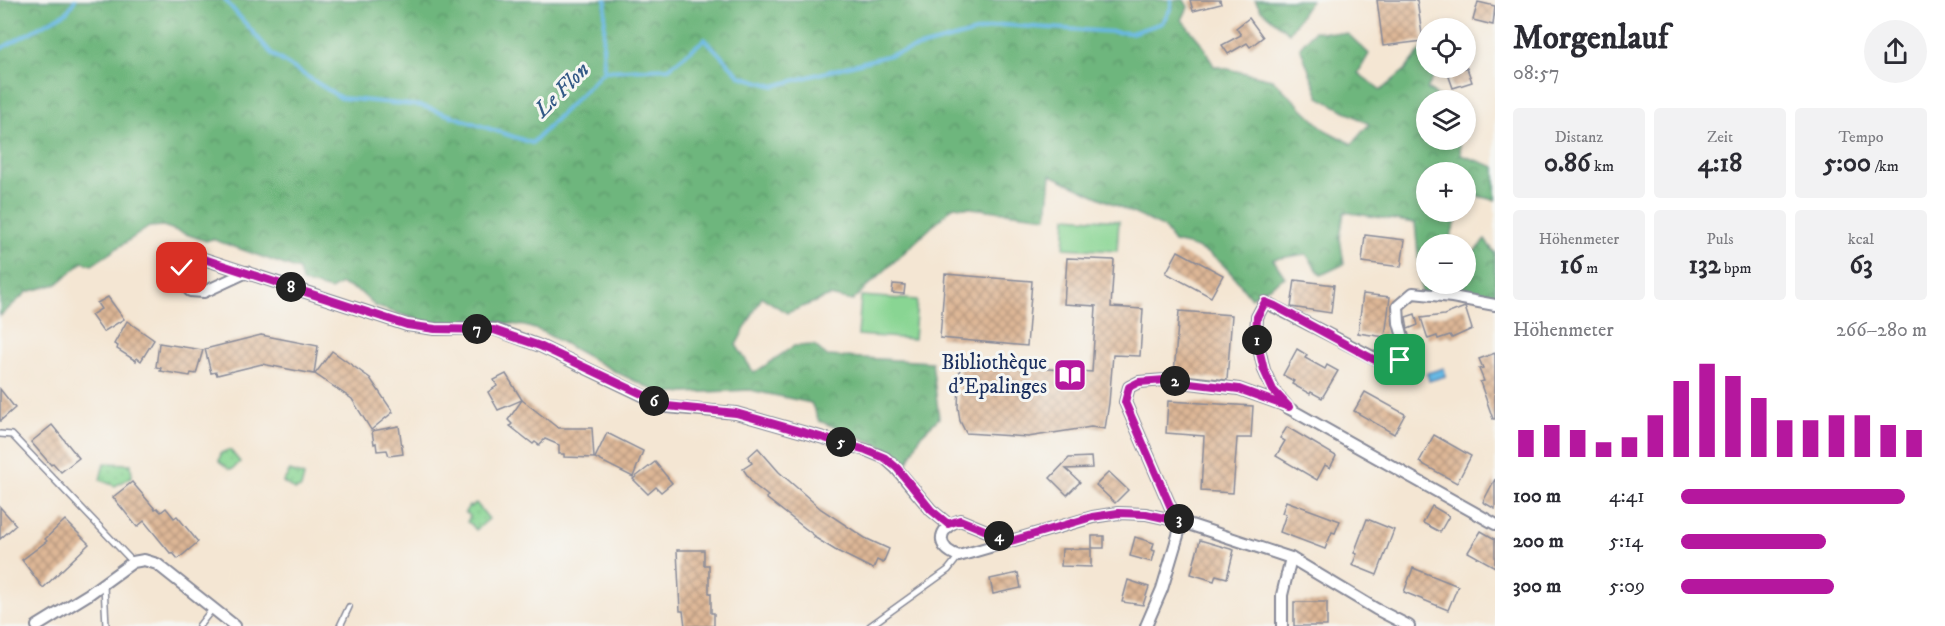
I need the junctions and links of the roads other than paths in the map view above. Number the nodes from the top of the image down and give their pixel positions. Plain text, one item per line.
1 (247, 272) junction
2 (1495, 305) edge
3 (1289, 407) junction
4 (0, 434) edge
5 (1182, 522) junction
6 (948, 524) junction
7 (1495, 525) edge
8 (1011, 541) junction
9 (959, 556) junction
10 (1291, 558) junction
11 (134, 562) junction
12 (104, 583) junction
13 (349, 607) dead end
14 (213, 608) junction
15 (37, 626) edge
16 (106, 626) edge
17 (199, 626) edge
18 (235, 626) edge
19 (340, 626) edge
20 (870, 626) edge
21 (1146, 626) edge
22 (1282, 626) edge
23 (1409, 626) edge

1 - 1 street
1 - 6 street
2 - 3 street
3 - 5 street
3 - 7 street
4 - 11 lane
5 - 8 street
5 - 10 street
5 - 21 street
6 - 8 street
6 - 9 street
8 - 9 street
9 - 20 lane
10 - 22 street
10 - 23 street
11 - 12 street
11 - 14 street
12 - 15 street
12 - 16 lane
13 - 19 lane
14 - 17 lane
14 - 18 street

